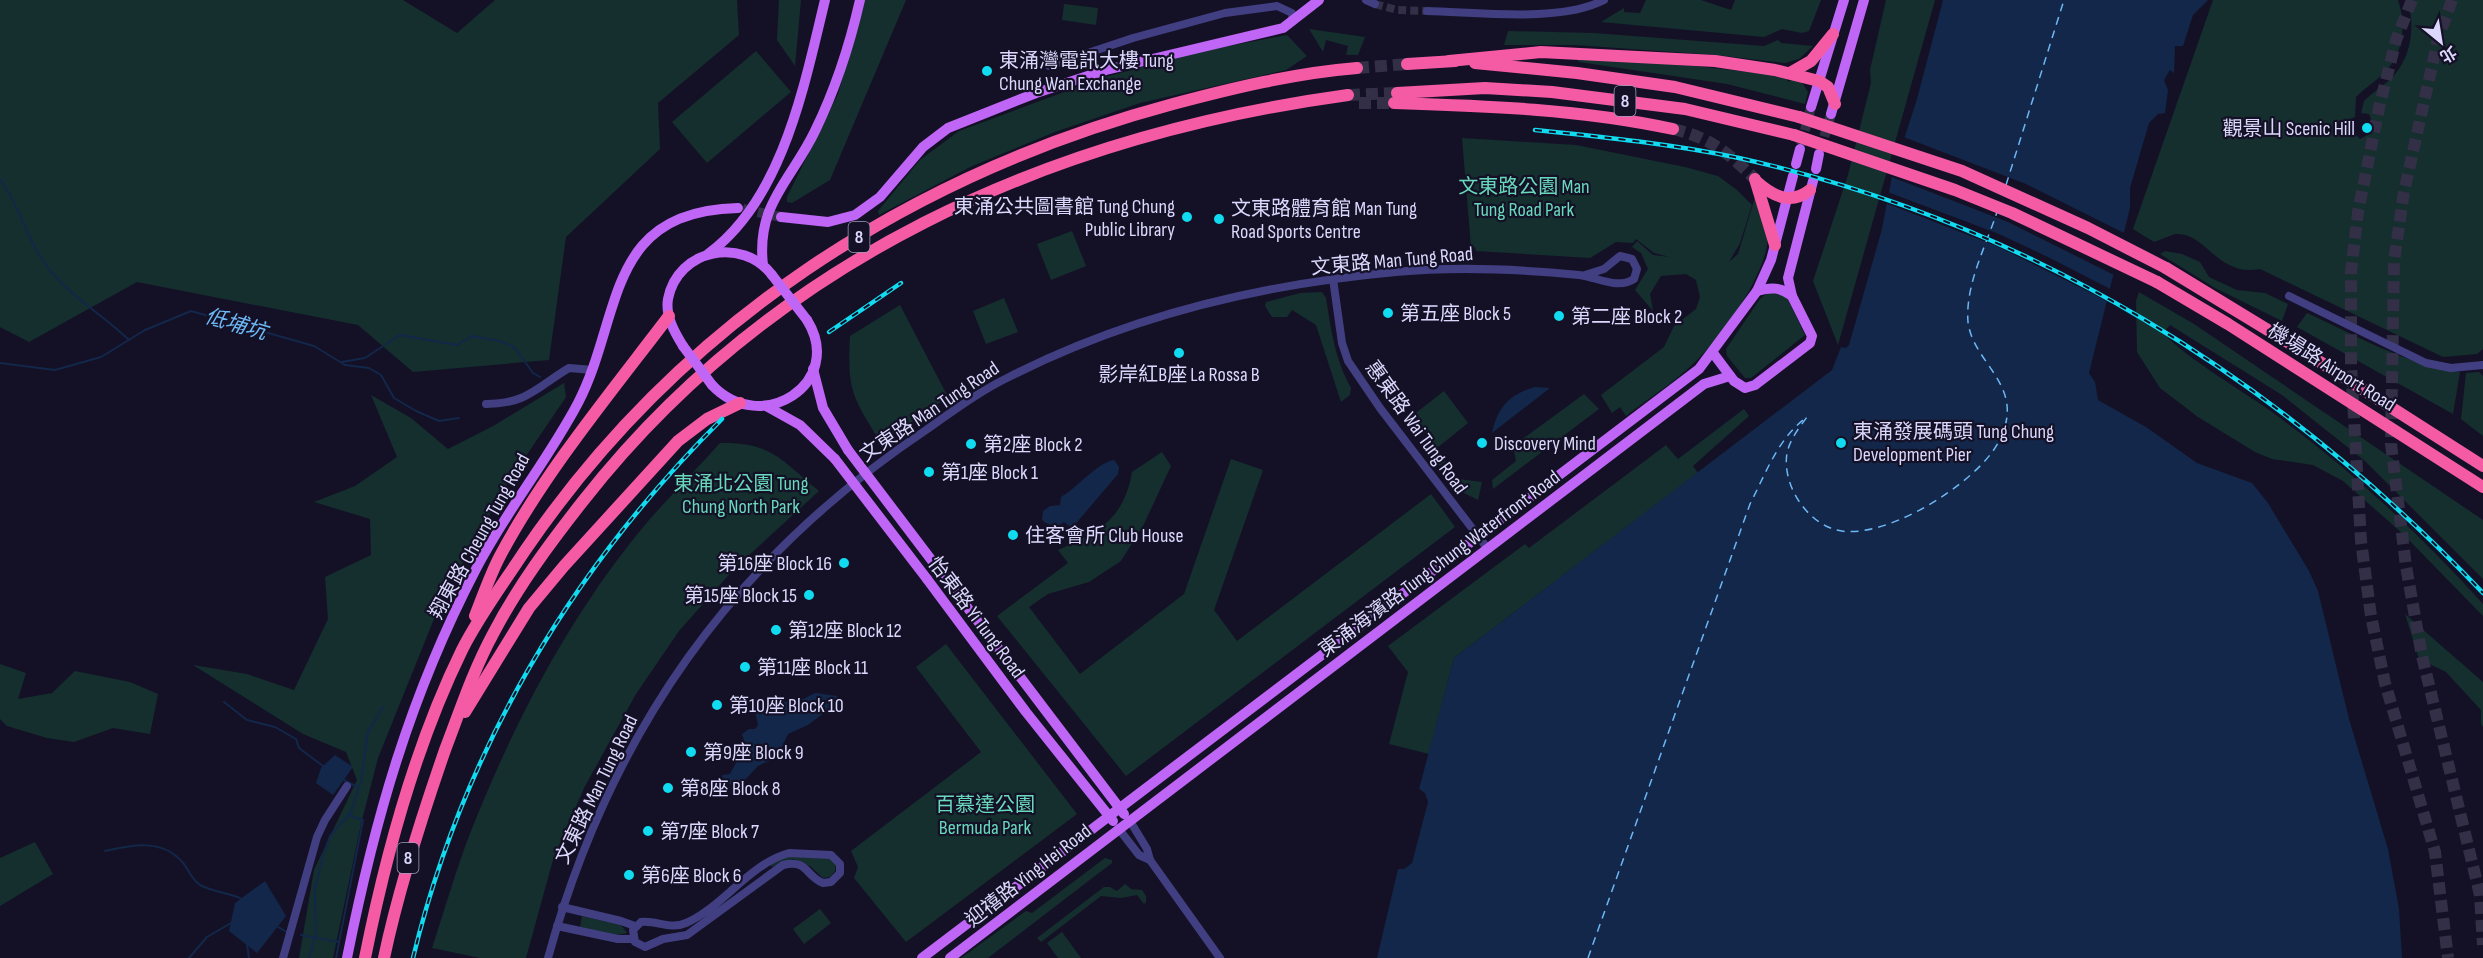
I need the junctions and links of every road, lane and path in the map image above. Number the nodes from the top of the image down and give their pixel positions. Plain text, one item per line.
1 (825, 0) edge
2 (860, 0) edge
3 (1366, 0) edge
4 (1605, 0) edge
5 (1844, 0) edge
6 (1864, 0) edge
7 (1315, 2) edge
8 (1375, 4) dead end
9 (1427, 11) tunnel mouth
10 (1293, 21) junction
11 (1833, 34) junction
12 (1449, 61) junction
13 (1407, 64) tunnel mouth
14 (1049, 66) dead end
15 (1357, 68) tunnel mouth
16 (1790, 73) junction
17 (1819, 81) junction
18 (1347, 99) tunnel mouth
19 (1811, 108) tunnel mouth
20 (1833, 109) joint
21 (1673, 129) tunnel mouth
22 (1800, 149) tunnel mouth
23 (1819, 154) tunnel mouth
24 (1796, 164) dead end
25 (1816, 169) dead end
26 (1793, 176) dead end
27 (1811, 186) joint
28 (1787, 199) junction
29 (738, 208) tunnel mouth
30 (781, 217) tunnel mouth
31 (1775, 246) junction
32 (708, 254) junction
33 (763, 265) junction
34 (1585, 275) junction
35 (1333, 279) junction
36 (1757, 291) junction
37 (2289, 296) dead end
38 (1792, 297) junction
39 (669, 316) junction
40 (1713, 354) junction
41 (2483, 365) edge
42 (813, 369) junction
43 (592, 370) junction
44 (1730, 376) junction
45 (740, 403) junction
46 (486, 404) dead end
47 (766, 406) junction
48 (2458, 449) junction
49 (2483, 461) edge
50 (2483, 466) edge
51 (2483, 490) edge
52 (1478, 536) junction
53 (1488, 549) junction
54 (463, 649) junction
55 (450, 738) junction
56 (347, 786) dead end
57 (1120, 809) junction
58 (1109, 817) junction
59 (1130, 821) junction
60 (1118, 828) junction
61 (1150, 860) junction
62 (562, 907) junction
63 (652, 923) junction
64 (557, 926) junction
65 (635, 926) junction
66 (633, 939) junction
67 (656, 941) junction
68 (283, 958) edge
69 (347, 958) edge
70 (365, 958) edge
71 (384, 958) edge
72 (548, 958) edge
73 (922, 958) edge
74 (950, 958) edge
75 (1220, 958) edge

1 - 32 main road
2 - 33 main road
3 - 8 street
4 - 9 street
5 - 11 main road
6 - 20 main road
7 - 10 main road
10 - 14 street
10 - 30 main road
11 - 16 highway
11 - 17 main road
12 - 13 highway, 8
12 - 16 highway
12 - 48 highway, 機場路 Airport Road / 8, bridge
15 - 54 highway, 8
16 - 17 highway
17 - 19 main road
17 - 20 highway
18 - 55 highway, 8
21 - 51 highway, 機場路 Airport Road / 8, bridge
22 - 24 main road
23 - 25 main road
26 - 28 main road, 東涌海濱路 Tung Chung Waterfront Road
27 - 28 highway
27 - 38 main road
28 - 31 main road, 東涌海濱路 Tung Chung Waterfront Road
28 - 31 highway
29 - 43 main road, 翔東路 Cheung Tung Road
31 - 36 main road, 東涌海濱路 Tung Chung Waterfront Road
32 - 33 main road
32 - 39 main road
33 - 42 main road, bridge
34 - 34 street, 文東路 Man Tung Road
34 - 35 street, 文東路 Man Tung Road
35 - 52 street, 惠東路 Wai Tung Road
35 - 62 street, 文東路 Man Tung Road
36 - 38 main road
36 - 40 main road, 東涌海濱路 Tung Chung Waterfront Road
37 - 41 street
38 - 44 main road
39 - 45 main road, bridge
39 - 54 highway
40 - 44 main road
40 - 52 main road, 東涌海濱路 Tung Chung Waterfront Road
42 - 47 main road
42 - 57 main road, 怡東路 Yi Tung Road, bridge
43 - 46 street
43 - 69 main road, 翔東路 Cheung Tung Road
44 - 53 main road, 東涌海濱路 Tung Chung Waterfront Road
45 - 47 main road
45 - 55 highway
47 - 58 main road, 怡東路 Yi Tung Road, bridge
48 - 49 highway
48 - 50 highway, 機場路 Airport Road
52 - 53 street, 惠東路 Wai Tung Road
52 - 57 main road, 東涌海濱路 Tung Chung Waterfront Road
53 - 59 main road, 東涌海濱路 Tung Chung Waterfront Road
54 - 70 highway, 8
55 - 71 highway, 8
56 - 68 street
57 - 58 main road, 迎禧路 Ying Hei Road
57 - 59 main road, 怡東路 Yi Tung Road
58 - 60 main road, 怡東路 Yi Tung Road
58 - 73 main road, 迎禧路 Ying Hei Road
59 - 60 main road, 迎禧路 Ying Hei Road
59 - 61 street, 怡東路 Yi Tung Road
60 - 61 street, 怡東路 Yi Tung Road
60 - 74 main road, 迎禧路 Ying Hei Road
61 - 75 street, 怡東路 Yi Tung Road
62 - 64 street, 文東路 Man Tung Road
62 - 65 street
63 - 65 street
63 - 67 street
63 - 67 street
64 - 66 street
64 - 72 street, 文東路 Man Tung Road
65 - 66 street
66 - 67 street

